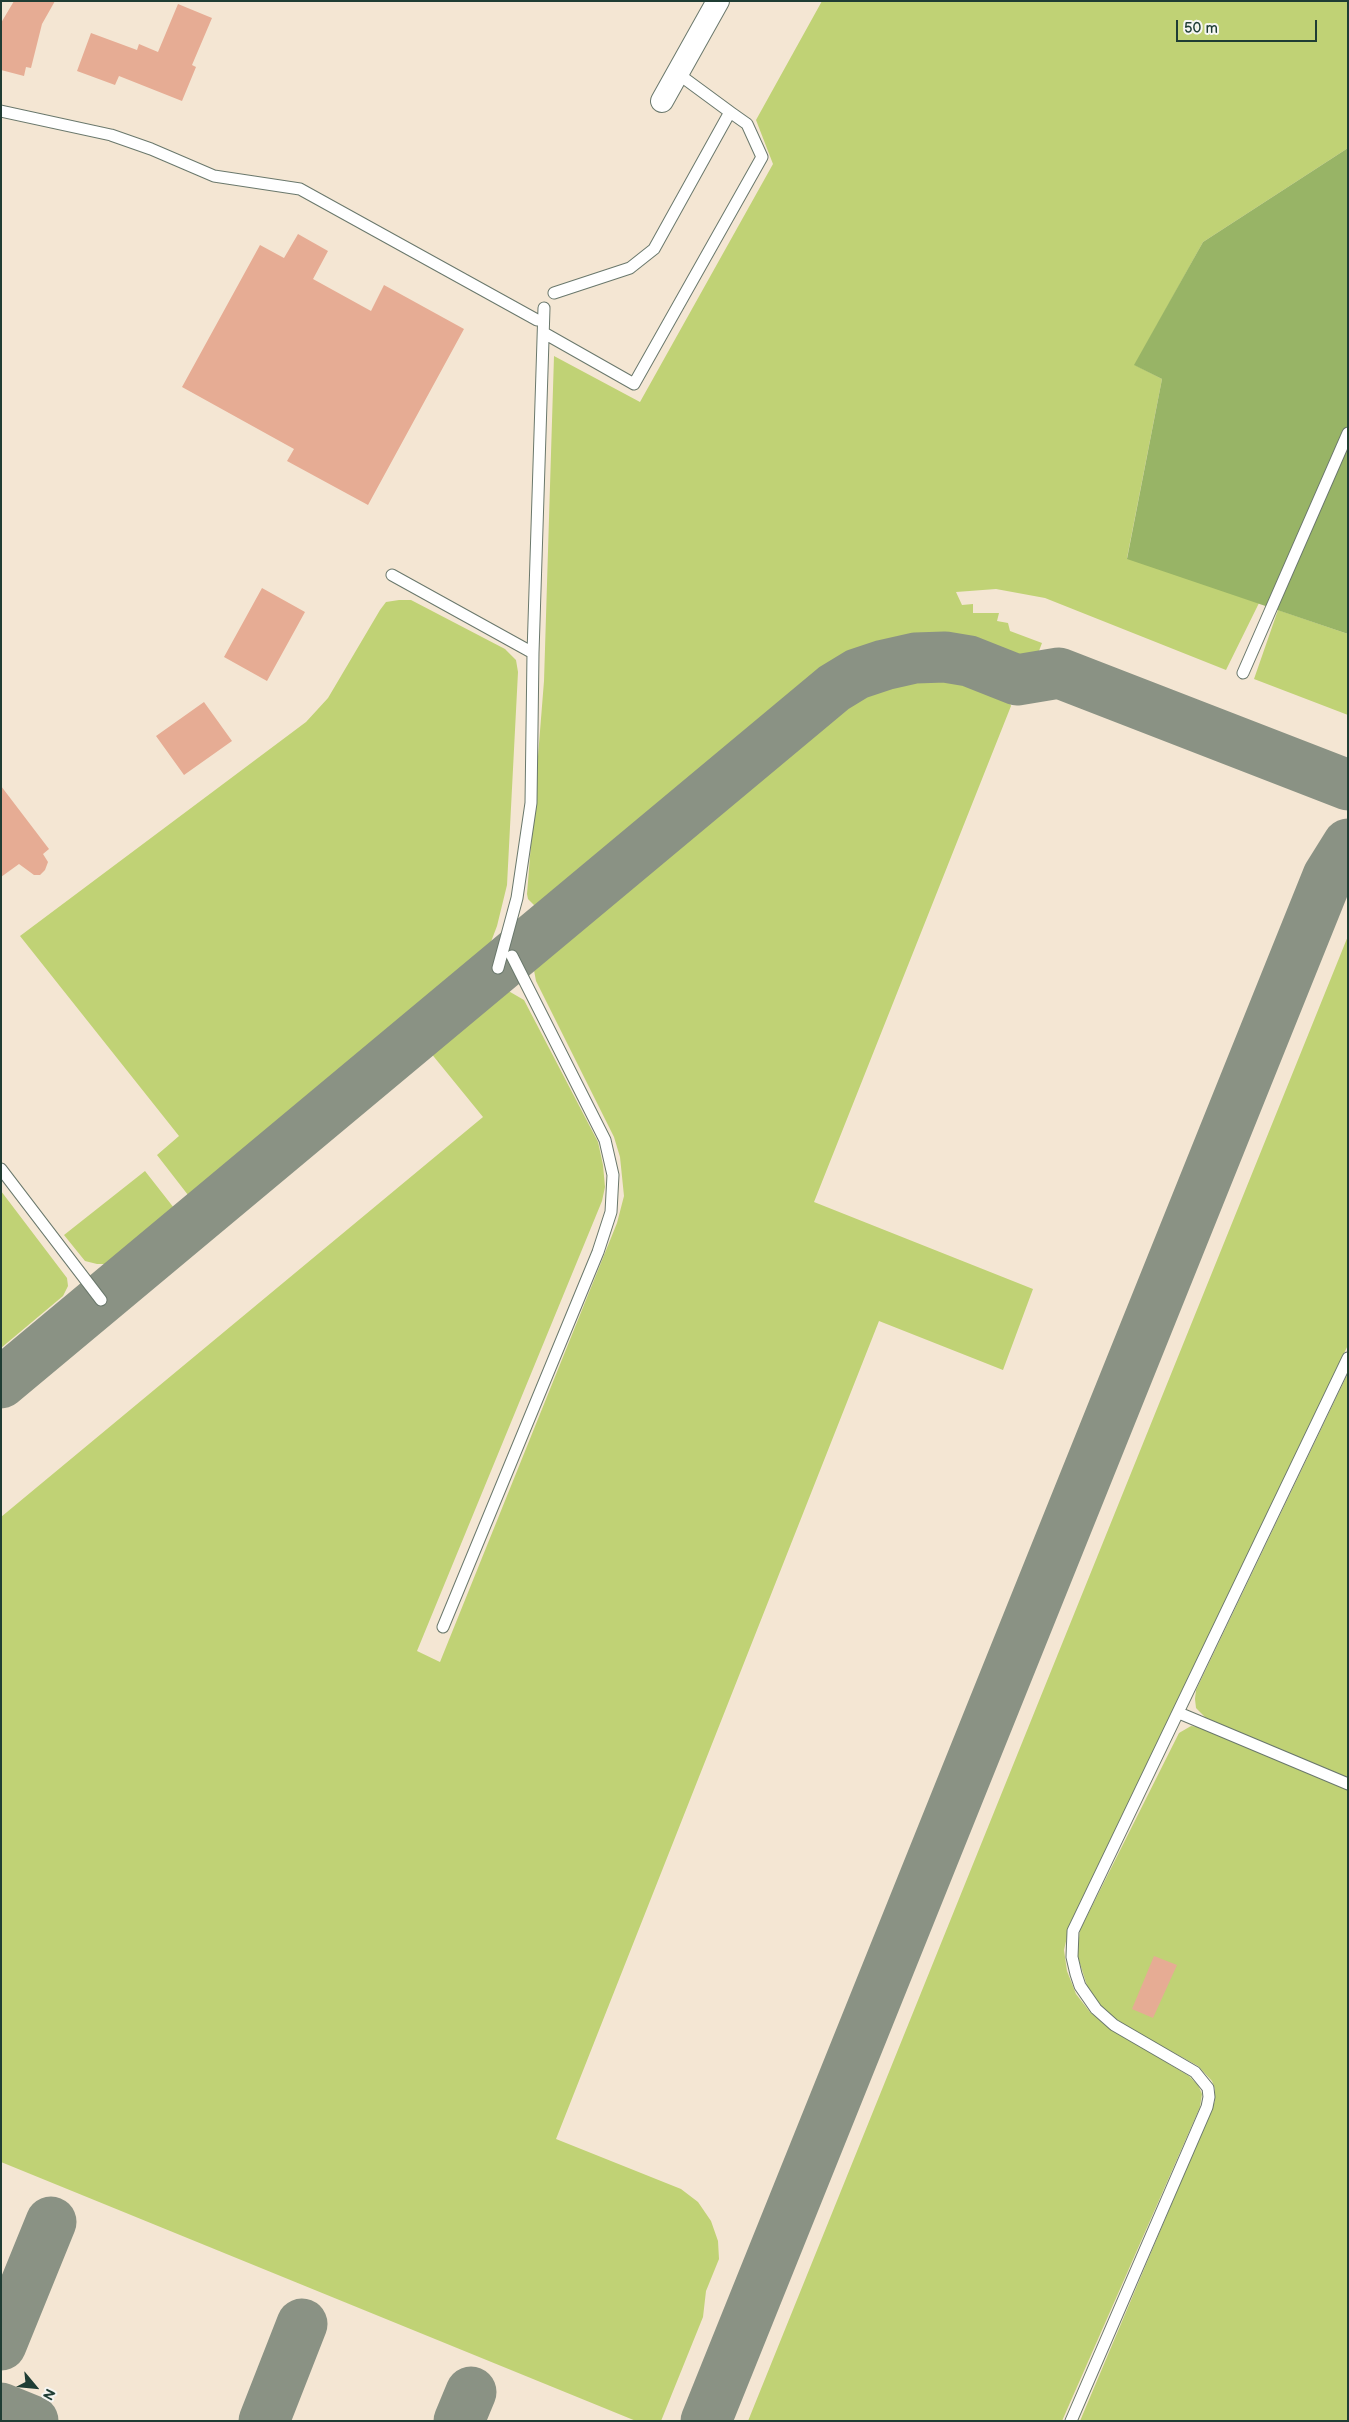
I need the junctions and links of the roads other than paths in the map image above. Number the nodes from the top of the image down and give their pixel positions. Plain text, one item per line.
1 (718, 1) edge
2 (677, 73) junction
3 (662, 101) dead end
4 (1, 111) edge
5 (730, 112) junction
6 (554, 293) dead end
7 (544, 308) dead end
8 (537, 320) dead end
9 (544, 333) junction
10 (1348, 433) edge
11 (392, 575) dead end
12 (533, 652) junction
13 (1243, 673) dead end
14 (512, 956) dead end
15 (498, 968) dead end
16 (1, 1169) edge
17 (101, 1300) dead end
18 (1348, 1358) edge
19 (442, 1627) dead end
20 (1179, 1713) junction
21 (1348, 1784) edge
22 (1071, 2421) edge

1 - 2 street
2 - 3 street
2 - 5 lane
4 - 8 lane
5 - 6 lane
5 - 9 lane
7 - 9 lane
9 - 12 lane
10 - 13 lane
11 - 12 lane
12 - 15 lane
14 - 19 lane
16 - 17 lane
18 - 20 lane
20 - 21 lane
20 - 22 lane

